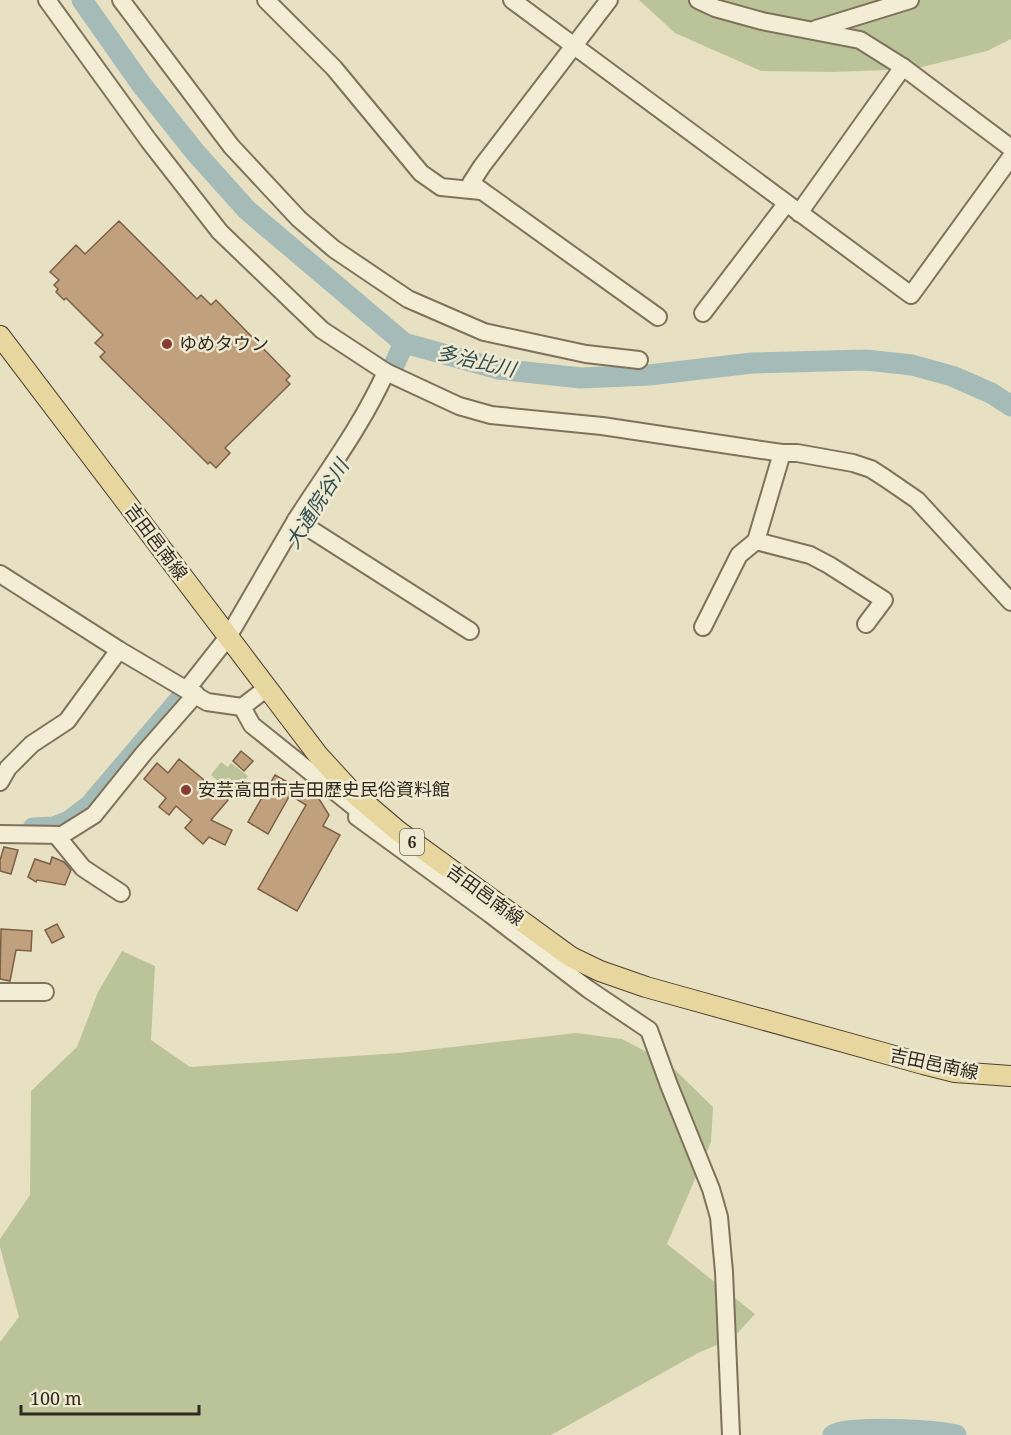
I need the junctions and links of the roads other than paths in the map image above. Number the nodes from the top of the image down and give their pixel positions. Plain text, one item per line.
1 (47, 0) edge
2 (121, 0) edge
3 (266, 0) edge
4 (513, 0) edge
5 (609, 0) edge
6 (698, 0) edge
7 (910, 0) edge
8 (812, 31) junction
9 (575, 45) junction
10 (903, 67) junction
11 (1011, 148) edge
12 (1011, 157) edge
13 (481, 191) junction
14 (793, 208) junction
15 (703, 314) dead end
16 (658, 317) dead end
17 (0, 336) edge
18 (639, 360) dead end
19 (386, 372) junction
20 (782, 453) junction
21 (296, 520) junction
22 (756, 541) junction
23 (0, 574) edge
24 (1011, 602) edge
25 (866, 624) dead end
26 (704, 627) dead end
27 (470, 631) dead end
28 (228, 637) junction
29 (119, 650) junction
30 (267, 688) junction
31 (191, 692) junction
32 (242, 707) junction
33 (1, 778) edge
34 (0, 834) edge
35 (56, 836) junction
36 (121, 893) dead end
37 (0, 992) edge
38 (45, 992) dead end
39 (1011, 1076) edge
40 (731, 1435) edge

1 - 19 street
2 - 18 street
3 - 13 street
4 - 9 street
5 - 9 street
6 - 8 street
7 - 8 street
8 - 10 street
9 - 13 street
9 - 14 street
10 - 11 street
10 - 14 street
12 - 14 street
13 - 16 street
14 - 15 street
17 - 28 main road, 吉田邑南線 / 6
19 - 20 street
19 - 21 street
20 - 22 street
20 - 24 street
21 - 27 street
21 - 28 street
22 - 25 street
22 - 26 street
23 - 29 street
28 - 30 main road, 吉田邑南線 / 6
28 - 31 street
29 - 31 street
29 - 33 street
30 - 32 street
30 - 39 main road, 吉田邑南線 / 6
31 - 32 street
31 - 35 street
32 - 40 street
34 - 35 street
35 - 36 street
37 - 38 street

